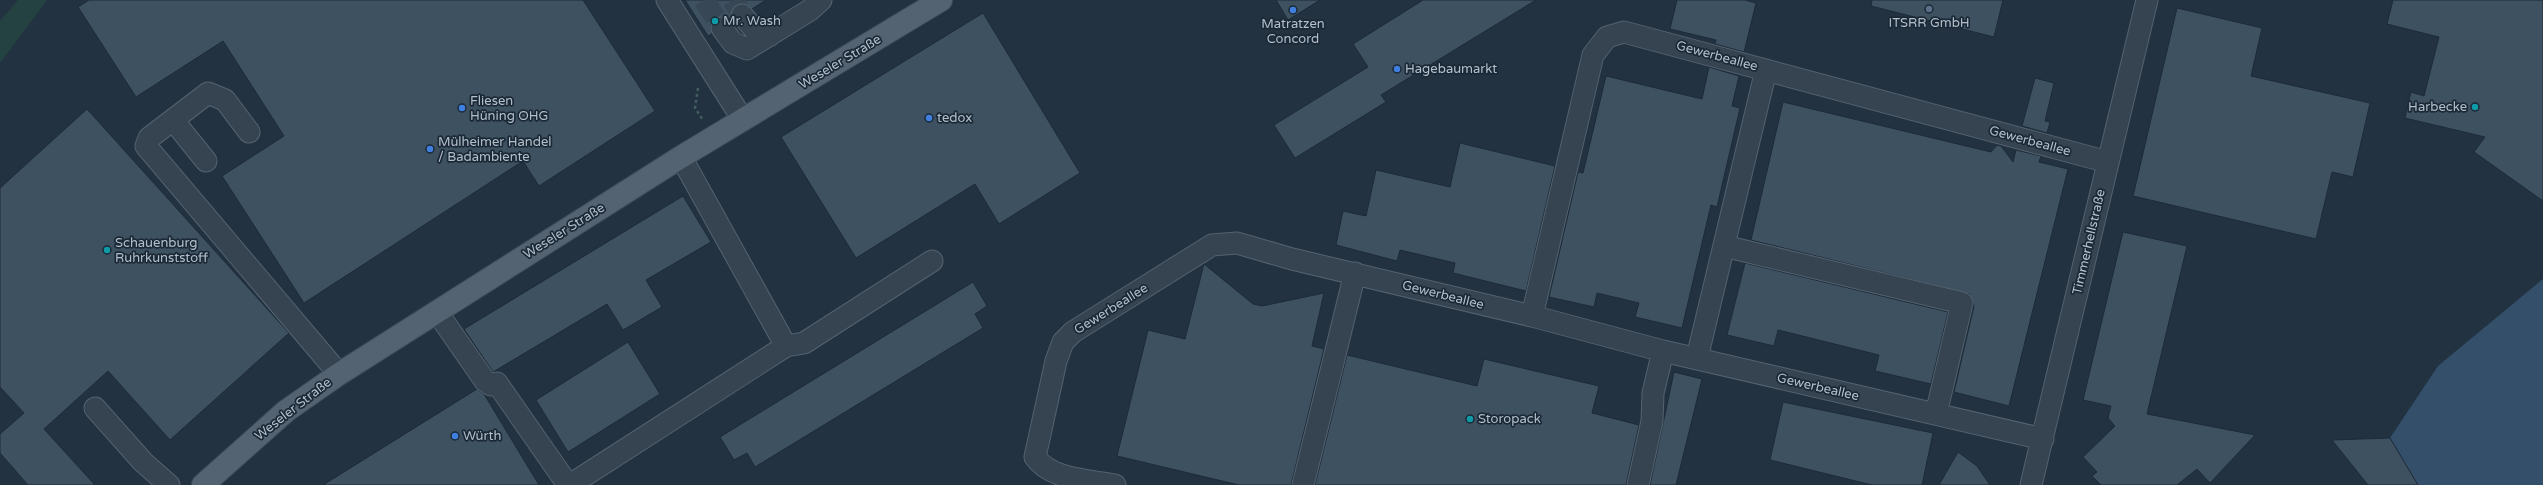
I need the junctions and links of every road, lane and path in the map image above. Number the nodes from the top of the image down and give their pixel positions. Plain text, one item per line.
1 (667, 0) edge
2 (821, 0) edge
3 (941, 0) edge
4 (2147, 0) edge
5 (742, 15) tunnel mouth
6 (722, 28) tunnel mouth
7 (769, 36) junction
8 (1766, 70) junction
9 (699, 86) dead end
10 (173, 120) junction
11 (743, 120) junction
12 (249, 132) dead end
13 (715, 136) junction
14 (681, 157) junction
15 (206, 161) dead end
16 (2108, 162) junction
17 (1724, 246) junction
18 (932, 261) dead end
19 (1355, 273) junction
20 (437, 312) junction
21 (1532, 316) junction
22 (786, 346) junction
23 (1662, 351) junction
24 (1696, 358) junction
25 (339, 374) junction
26 (95, 408) dead end
27 (1936, 414) junction
28 (2043, 439) junction
29 (169, 485) edge
30 (203, 485) edge
31 (569, 485) edge
32 (1115, 485) edge
33 (1303, 485) edge
34 (1638, 485) edge
35 (2031, 485) edge

1 - 11 street
2 - 7 street
3 - 11 main road, Weseler Straße
4 - 16 street, Timmerhellstraße
5 - 7 street
6 - 7 street
8 - 16 street, Gewerbeallee
8 - 17 street
8 - 21 street, Gewerbeallee
9 - 13 path
10 - 12 street
10 - 15 street
10 - 25 street
11 - 13 main road, Weseler Straße
13 - 14 main road, Weseler Straße
14 - 20 main road, Weseler Straße
14 - 22 street
16 - 28 street, Timmerhellstraße
17 - 24 street
17 - 27 street
18 - 22 street
19 - 21 street, Gewerbeallee
19 - 32 street, Gewerbeallee
19 - 33 street
20 - 25 main road, Weseler Straße
20 - 31 street
21 - 23 street, Gewerbeallee
22 - 31 street
23 - 24 street, Gewerbeallee
23 - 34 street
24 - 27 street, Gewerbeallee
25 - 30 main road, Weseler Straße
26 - 29 street
27 - 28 street, Gewerbeallee
28 - 35 street, Timmerhellstraße

